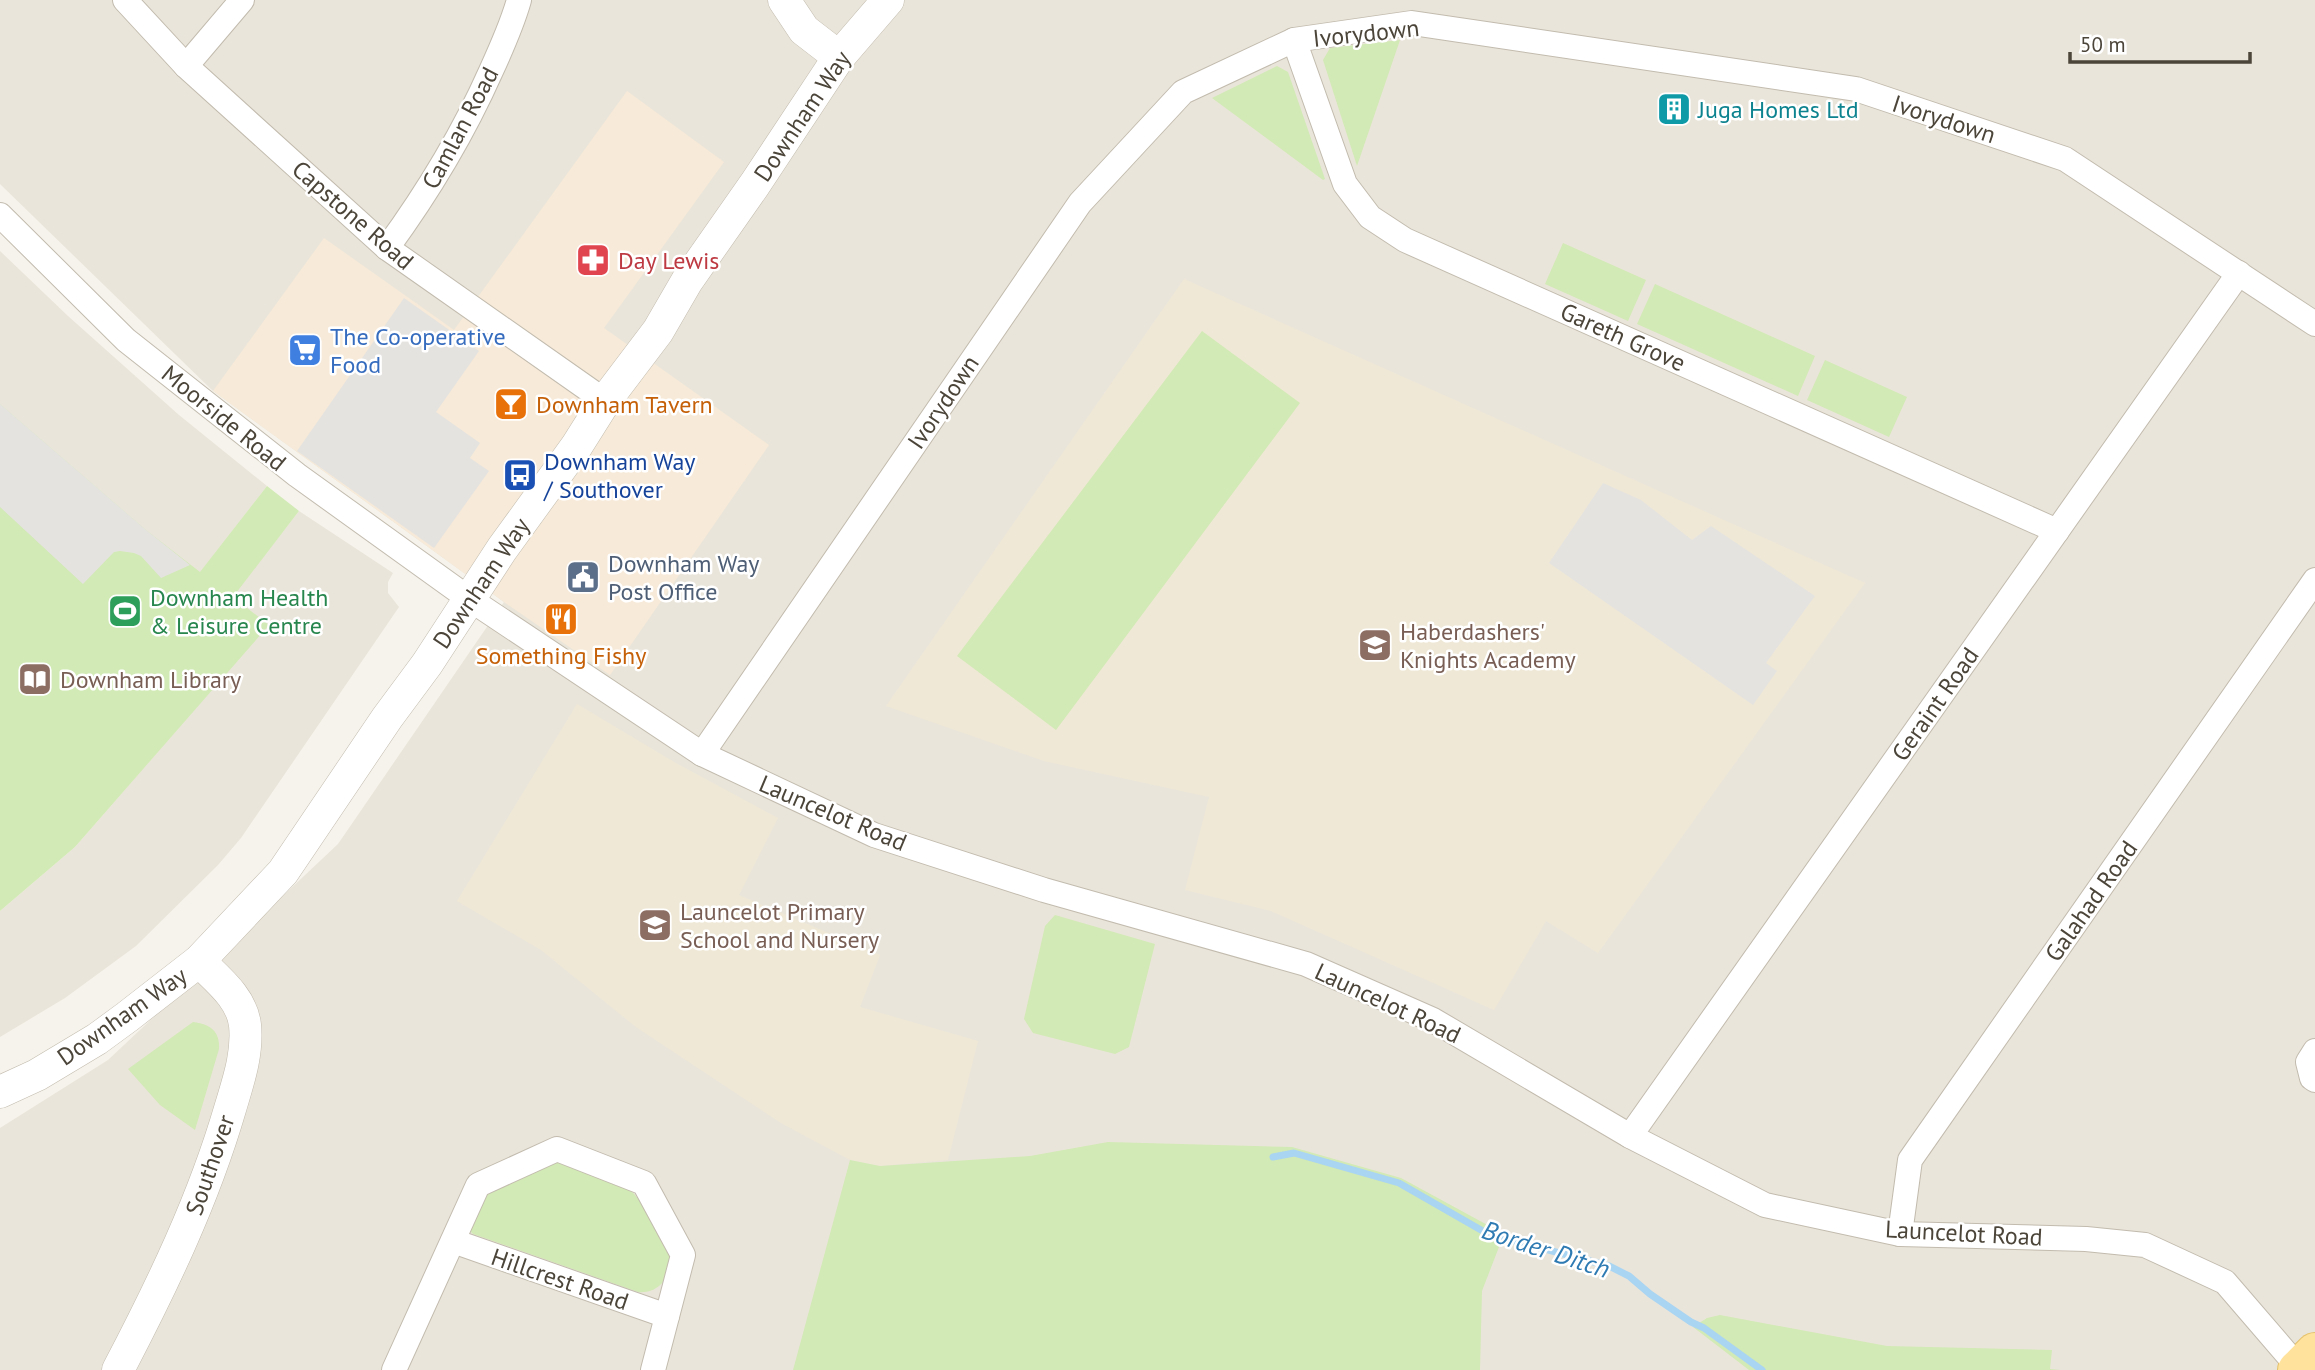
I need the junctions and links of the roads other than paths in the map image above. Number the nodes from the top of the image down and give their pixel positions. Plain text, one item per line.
1 (125, 0) edge
2 (242, 0) edge
3 (519, 0) edge
4 (784, 0) edge
5 (888, 0) edge
6 (1294, 40) junction
7 (839, 57) junction
8 (186, 66) junction
9 (0, 215) edge
10 (387, 248) junction
11 (2239, 273) junction
12 (2315, 324) edge
13 (605, 401) junction
14 (2057, 531) junction
15 (2315, 580) edge
16 (468, 598) junction
17 (702, 754) junction
18 (199, 961) junction
19 (2315, 1051) edge
20 (2315, 1080) edge
21 (0, 1092) edge
22 (1630, 1136) junction
23 (1900, 1234) junction
24 (453, 1241) junction
25 (667, 1317) junction
26 (2303, 1363) edge
27 (118, 1370) edge
28 (394, 1370) edge
29 (653, 1370) edge

1 - 8 street, Capstone Road
2 - 8 street
3 - 10 street, Camlan Road
4 - 7 street
5 - 7 street, Downham Way
6 - 11 street, Ivorydown
6 - 14 street, Gareth Grove
6 - 17 street, Ivorydown
7 - 13 street, Downham Way
8 - 10 street, Capstone Road
9 - 16 street, Moorside Road
10 - 13 street, Capstone Road
11 - 12 street, Ivorydown
11 - 14 street, Geraint Road
13 - 16 street, Downham Way
14 - 22 street, Geraint Road
15 - 23 street, Galahad Road
16 - 17 street, Launcelot Road
16 - 18 street, Downham Way
17 - 22 street, Launcelot Road
18 - 21 street, Downham Way
18 - 27 street, Southover
19 - 20 street
22 - 23 street, Launcelot Road
23 - 26 street, Launcelot Road
24 - 25 street, Hillcrest Road
24 - 25 street
24 - 28 street
25 - 29 street

